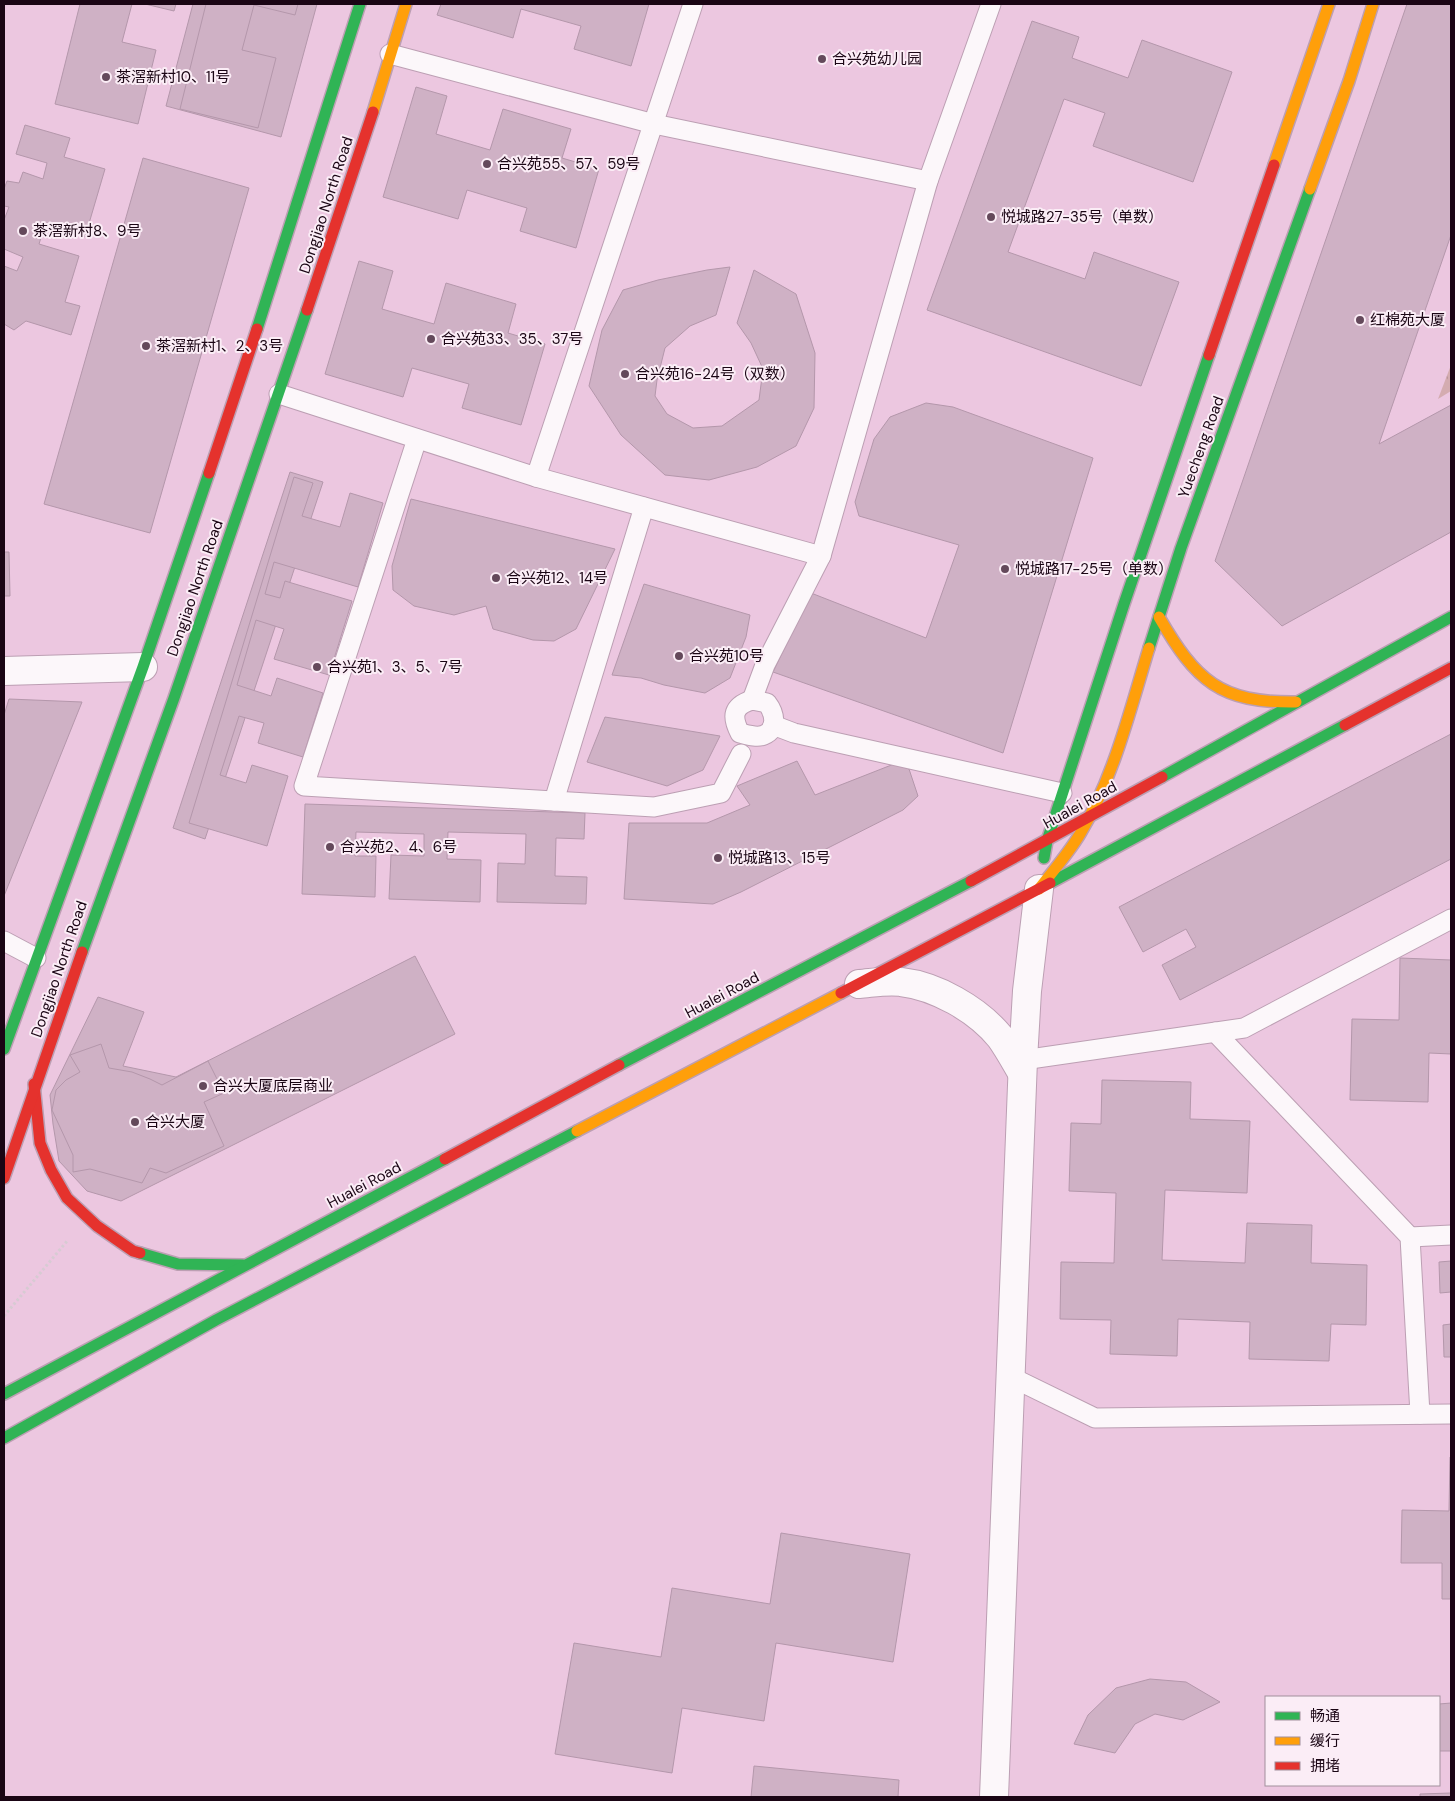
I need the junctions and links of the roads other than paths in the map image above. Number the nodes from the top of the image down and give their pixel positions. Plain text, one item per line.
1 (360, 4) edge
2 (406, 4) edge
3 (692, 4) edge
4 (990, 4) edge
5 (1329, 4) edge
6 (1373, 4) edge
7 (390, 54) junction
8 (654, 124) junction
9 (928, 181) junction
10 (279, 394) junction
11 (417, 439) junction
12 (536, 478) junction
13 (644, 507) junction
14 (821, 556) junction
15 (1159, 617) junction
16 (1451, 617) edge
17 (143, 667) junction
18 (1451, 668) edge
19 (4, 671) edge
20 (752, 700) junction
21 (1296, 702) junction
22 (772, 726) junction
23 (748, 735) junction
24 (1062, 793) junction
25 (554, 801) junction
26 (1088, 818) junction
27 (1046, 841) junction
28 (1039, 889) junction
29 (1451, 919) edge
30 (4, 941) edge
31 (36, 958) junction
32 (859, 984) junction
33 (1216, 1032) junction
34 (4, 1049) edge
35 (1023, 1066) junction
36 (34, 1084) junction
37 (4, 1178) edge
38 (1451, 1236) edge
39 (1410, 1237) junction
40 (244, 1266) junction
41 (1011, 1377) junction
42 (4, 1394) edge
43 (1420, 1414) junction
44 (1451, 1414) edge
45 (4, 1438) edge
46 (994, 1797) edge

1 - 17 main road, Dongjiao North Road
2 - 7 main road, Dongjiao North Road
3 - 8 lane
4 - 9 lane
5 - 24 main road, Yuecheng Road
6 - 15 main road, Yuecheng Road
7 - 8 lane
7 - 10 main road, Dongjiao North Road
8 - 9 lane
8 - 12 lane
9 - 14 lane
10 - 11 lane
10 - 36 main road, Dongjiao North Road
11 - 12 lane
11 - 25 lane
12 - 13 lane
13 - 14 lane
13 - 25 lane
14 - 20 lane
15 - 21 main road
15 - 26 main road, Yuecheng Road
16 - 21 main road, Hualei Road
17 - 19 street
17 - 31 main road, Dongjiao North Road
18 - 28 main road
20 - 22 lane
20 - 23 lane
21 - 26 main road, Hualei Road
22 - 23 lane
22 - 24 lane
23 - 25 lane
24 - 27 main road, Yuecheng Road
26 - 27 main road, Hualei Road
26 - 28 main road, Yuecheng Road
27 - 28 main road, Yuecheng Road
27 - 40 main road, Hualei Road
28 - 32 main road
28 - 35 street
29 - 33 lane
30 - 31 lane
31 - 34 main road, Dongjiao North Road
32 - 35 street
32 - 45 main road
33 - 35 lane
33 - 39 lane
35 - 41 street
36 - 37 main road, Dongjiao North Road
36 - 40 main road
38 - 39 lane
39 - 43 lane
40 - 42 main road, Hualei Road
41 - 43 lane
41 - 46 street
43 - 44 lane

